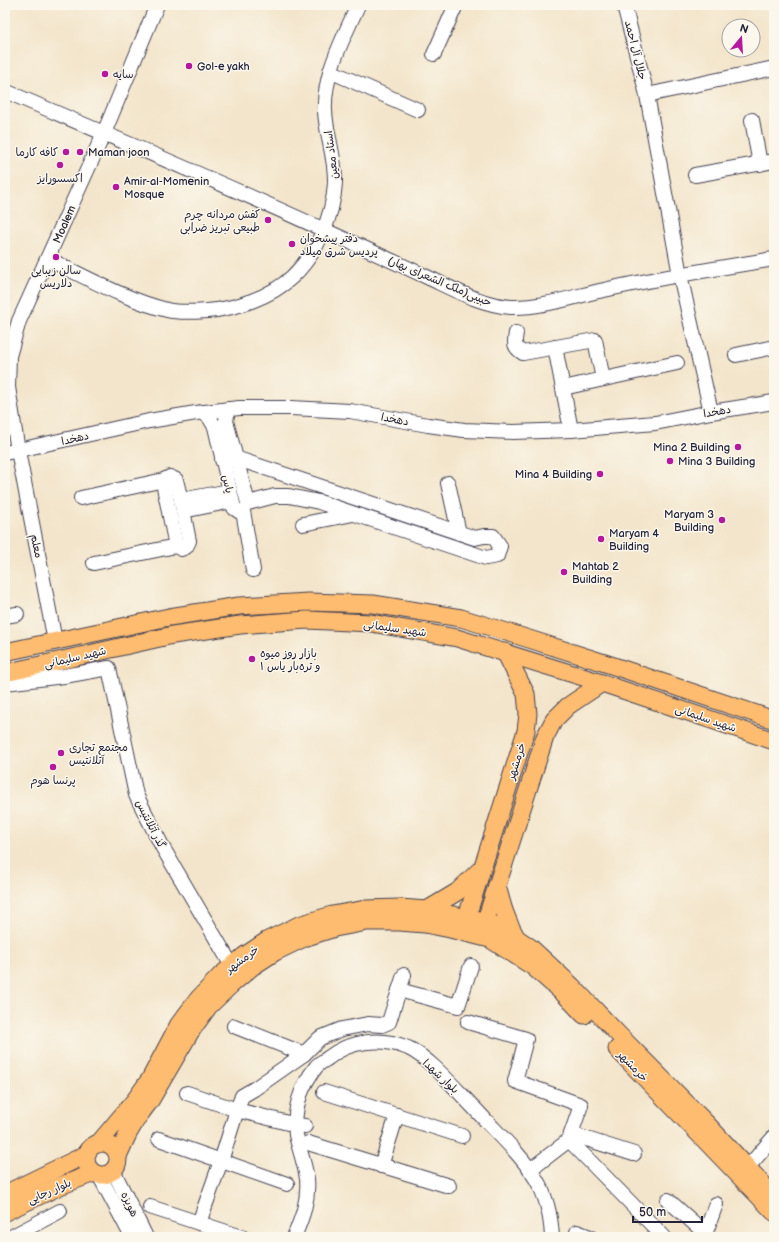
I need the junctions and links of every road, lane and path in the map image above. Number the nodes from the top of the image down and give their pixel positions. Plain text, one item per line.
1 (157, 5) edge
2 (358, 5) edge
3 (456, 5) edge
4 (624, 5) edge
5 (434, 54) dead end
6 (774, 68) edge
7 (330, 71) junction
8 (5, 91) edge
9 (647, 95) junction
10 (418, 110) dead end
11 (752, 120) dead end
12 (104, 133) junction
13 (767, 162) edge
14 (695, 175) dead end
15 (324, 230) junction
16 (48, 259) junction
17 (774, 259) edge
18 (680, 274) junction
19 (516, 333) dead end
20 (555, 347) junction
21 (774, 347) edge
22 (736, 355) dead end
23 (677, 363) dead end
24 (603, 379) junction
25 (563, 388) junction
26 (774, 402) edge
27 (228, 409) junction
28 (202, 412) junction
29 (711, 412) junction
30 (571, 430) junction
31 (12, 452) edge
32 (229, 459) junction
33 (164, 480) junction
34 (448, 483) dead end
35 (81, 498) dead end
36 (232, 500) junction
37 (182, 506) junction
38 (353, 514) junction
39 (303, 524) dead end
40 (459, 533) junction
41 (176, 546) junction
42 (94, 563) dead end
43 (253, 570) dead end
44 (55, 641) junction
45 (5, 652) edge
46 (505, 652) junction
47 (60, 660) junction
48 (5, 673) edge
49 (5, 683) edge
50 (602, 683) junction
51 (774, 720) edge
52 (774, 741) edge
53 (482, 868) junction
54 (497, 885) junction
55 (427, 910) junction
56 (464, 925) junction
57 (483, 929) junction
58 (516, 937) junction
59 (232, 966) junction
60 (471, 966) dead end
61 (404, 975) dead end
62 (399, 990) junction
63 (468, 1022) dead end
64 (234, 1026) dead end
65 (304, 1054) junction
66 (449, 1089) junction
67 (324, 1092) dead end
68 (187, 1093) dead end
69 (237, 1110) junction
70 (397, 1115) junction
71 (301, 1126) junction
72 (462, 1136) dead end
73 (570, 1137) junction
74 (774, 1137) edge
75 (159, 1139) dead end
76 (308, 1143) junction
77 (93, 1149) junction
78 (634, 1154) dead end
79 (307, 1160) junction
80 (221, 1161) junction
81 (381, 1166) junction
82 (748, 1167) junction
83 (106, 1168) junction
84 (530, 1170) junction
85 (287, 1184) dead end
86 (449, 1186) dead end
87 (5, 1194) edge
88 (774, 1196) edge
89 (668, 1200) dead end
90 (716, 1204) dead end
91 (150, 1207) dead end
92 (60, 1211) dead end
93 (5, 1212) edge
94 (774, 1212) edge
95 (199, 1223) junction
96 (577, 1232) dead end
97 (704, 1235) edge
98 (11, 1237) edge
99 (132, 1237) edge
100 (146, 1237) edge
101 (242, 1237) edge
102 (294, 1237) edge
103 (304, 1237) edge
104 (543, 1237) edge
105 (552, 1237) edge
106 (590, 1237) edge
107 (664, 1237) edge

1 - 12 street, Moalem
2 - 7 street, استاد معین
3 - 5 street
4 - 9 street, جلال آل احمد
6 - 9 street
7 - 10 street
7 - 15 street, استاد معین
8 - 12 street, حبیبی(ملک الشعرای بهار)
9 - 18 street, جلال آل احمد
11 - 13 street
12 - 15 street, حبیبی(ملک الشعرای بهار)
12 - 16 street, Moalem
13 - 14 street
15 - 16 street, استاد معین
15 - 18 street, حبیبی(ملک الشعرای بهار)
16 - 31 street, Moalem
17 - 18 street, حبیبی(ملک الشعرای بهار)
18 - 29 street, جلال آل احمد
19 - 20 street
20 - 24 street
20 - 25 street
21 - 22 street
23 - 24 street
24 - 25 street
25 - 30 street
26 - 29 street, دهخدا
27 - 28 street, دهخدا
27 - 30 street, دهخدا
27 - 32 street
28 - 31 street, دهخدا
28 - 32 street
29 - 30 street, دهخدا
31 - 44 street, معلم
32 - 36 street, یاس
32 - 38 street, یاس
32 - 40 street
33 - 35 street
33 - 37 street
33 - 41 street
34 - 40 street
36 - 37 street
36 - 43 street
37 - 41 street
38 - 39 street
38 - 40 street
41 - 42 street
44 - 45 main road, شهید سلیمانی
44 - 47 main road
44 - 51 main road, شهید سلیمانی
46 - 47 main road, شهید سلیمانی
46 - 50 main road, شهید سلیمانی
46 - 53 main road, خرمشهر
47 - 48 main road, شهید سلیمانی
49 - 59 street, گذر آتلانتیس
50 - 52 main road, شهید سلیمانی
50 - 54 main road, خرمشهر
53 - 55 main road
53 - 56 main road, خرمشهر
54 - 57 main road, خرمشهر
54 - 58 main road
55 - 56 main road, خرمشهر
55 - 59 main road, خرمشهر
56 - 57 main road, خرمشهر
56 - 83 main road, خرمشهر
57 - 58 main road, خرمشهر
57 - 94 main road, خرمشهر
58 - 82 main road, خرمشهر
59 - 77 main road, خرمشهر
60 - 62 street
61 - 62 street
62 - 65 street
63 - 73 street
64 - 65 street
65 - 69 street
66 - 71 street, بلوار شهدا
66 - 84 street, بلوار شهدا
66 - 104 street, بلوار شهدا
67 - 70 street
68 - 69 street
69 - 71 street
69 - 80 street
70 - 72 street
70 - 81 street
71 - 76 street, بلوار شهدا
71 - 79 street, بلوار شهدا
73 - 78 street
73 - 84 street
73 - 107 street
74 - 82 street
75 - 80 street
76 - 79 street, بلوار شهدا
76 - 81 street
77 - 83 main road
77 - 83 main road
77 - 87 main road, بلوار رجایی
79 - 102 street, بلوار شهدا
79 - 103 street, بلوار شهدا
80 - 85 street
80 - 95 street
81 - 86 street
82 - 88 main road, خرمشهر
83 - 93 main road, بلوار رجایی
83 - 99 street, هویزه
83 - 100 street, هویزه
84 - 105 street, بلوار شهدا
89 - 97 street
90 - 97 street
91 - 95 street
92 - 98 street
95 - 101 street
96 - 106 street

